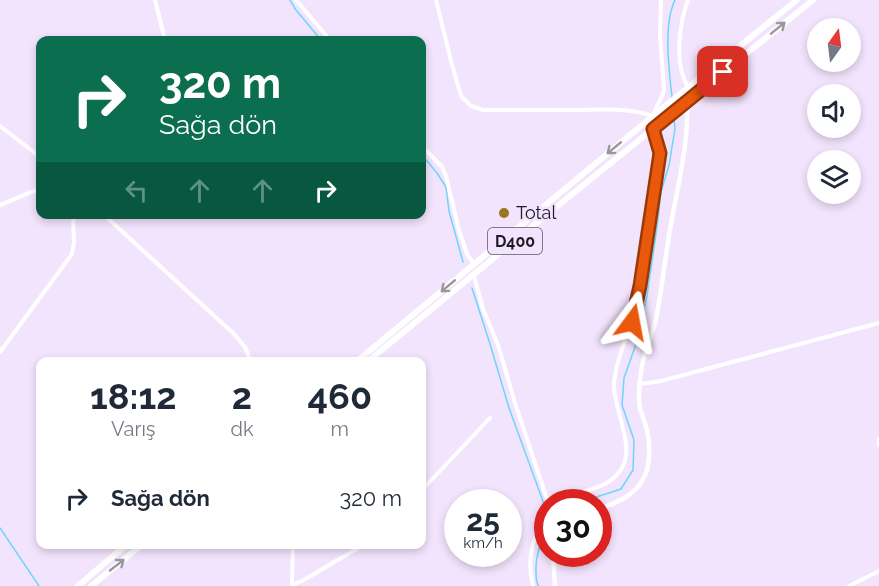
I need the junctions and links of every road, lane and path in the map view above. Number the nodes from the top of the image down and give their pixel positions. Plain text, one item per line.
1 (155, 0) edge
2 (296, 0) edge
3 (436, 0) edge
4 (661, 0) edge
5 (688, 0) edge
6 (797, 0) edge
7 (813, 0) edge
8 (164, 36) edge
9 (327, 36) edge
10 (688, 87) junction
11 (685, 103) junction
12 (653, 116) junction
13 (0, 126) edge
14 (653, 129) junction
15 (426, 150) edge
16 (36, 154) edge
17 (36, 190) edge
18 (0, 205) edge
19 (73, 219) edge
20 (108, 219) edge
21 (474, 264) junction
22 (473, 275) junction
23 (879, 323) edge
24 (0, 352) edge
25 (249, 357) edge
26 (362, 357) edge
27 (374, 357) edge
28 (639, 384) junction
29 (490, 418) dead end
30 (879, 439) edge
31 (879, 445) edge
32 (426, 486) edge
33 (544, 489) edge
34 (590, 489) edge
35 (612, 505) edge
36 (534, 538) edge
37 (122, 549) edge
38 (137, 549) edge
39 (292, 549) edge
40 (356, 549) edge
41 (554, 567) edge
42 (879, 571) edge
43 (78, 586) edge
44 (91, 586) edge
45 (292, 586) edge
46 (533, 586) edge
47 (555, 586) edge
48 (849, 586) edge

1 - 8 street
2 - 9 street
3 - 12 street
4 - 12 street
5 - 10 street
6 - 10 highway, D400
11 -> 7 highway, D400
10 - 12 highway, D400
11 - 14 highway, D400
11 - 28 street
12 -> 21 highway, D400
13 - 16 street
14 - 22 highway, D400
14 - 34 street
15 - 21 street
17 - 18 street
19 - 24 street
20 - 25 street
21 -> 26 highway, D400
22 - 27 highway, D400
22 - 33 street
23 - 28 street
28 - 35 street
29 - 32 street
30 - 31 street
36 - 46 street
37 - 43 highway
44 -> 38 highway
39 - 45 street
40 - 45 street
41 - 47 street
42 - 48 street

